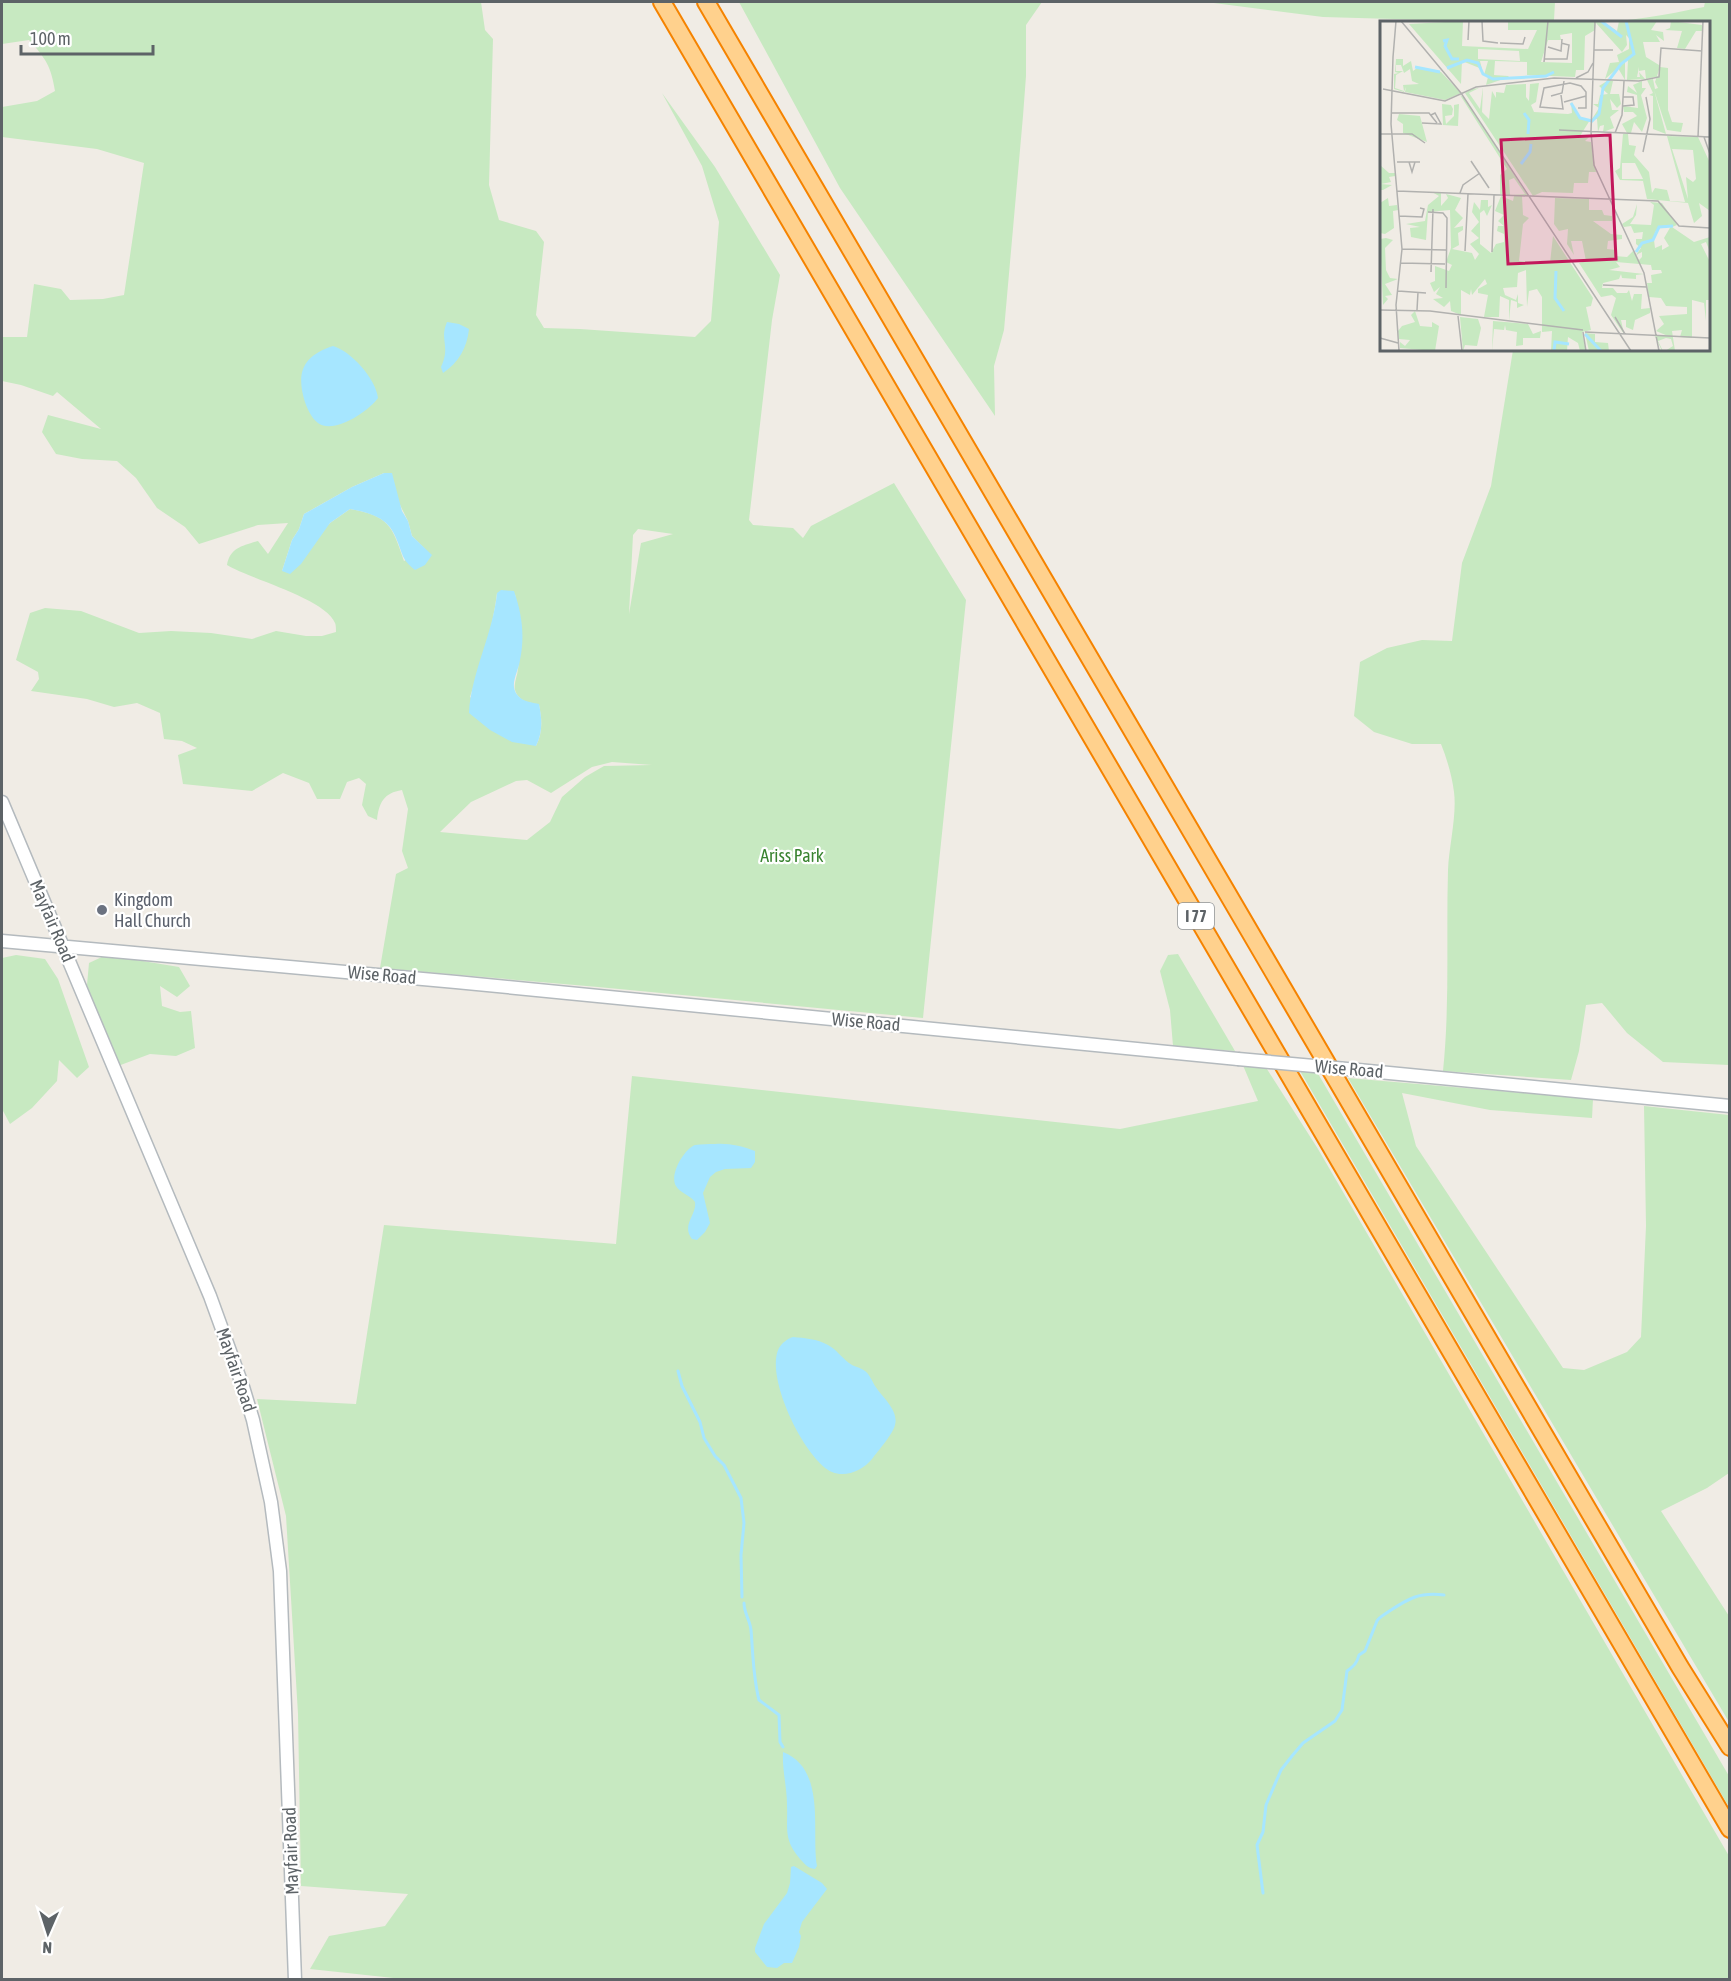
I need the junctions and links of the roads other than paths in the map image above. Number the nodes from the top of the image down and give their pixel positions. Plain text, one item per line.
1 (662, 2) edge
2 (706, 2) edge
3 (2, 802) edge
4 (2, 941) edge
5 (60, 945) junction
6 (1730, 1106) edge
7 (1730, 1747) edge
8 (1730, 1829) edge
9 (295, 1980) edge

1 - 8 highway, I 77
2 - 7 highway, I 77
3 - 5 street, Mayfair Road
4 - 5 street, Wise Road
5 - 6 street, Wise Road, bridge
5 - 9 street, Mayfair Road

